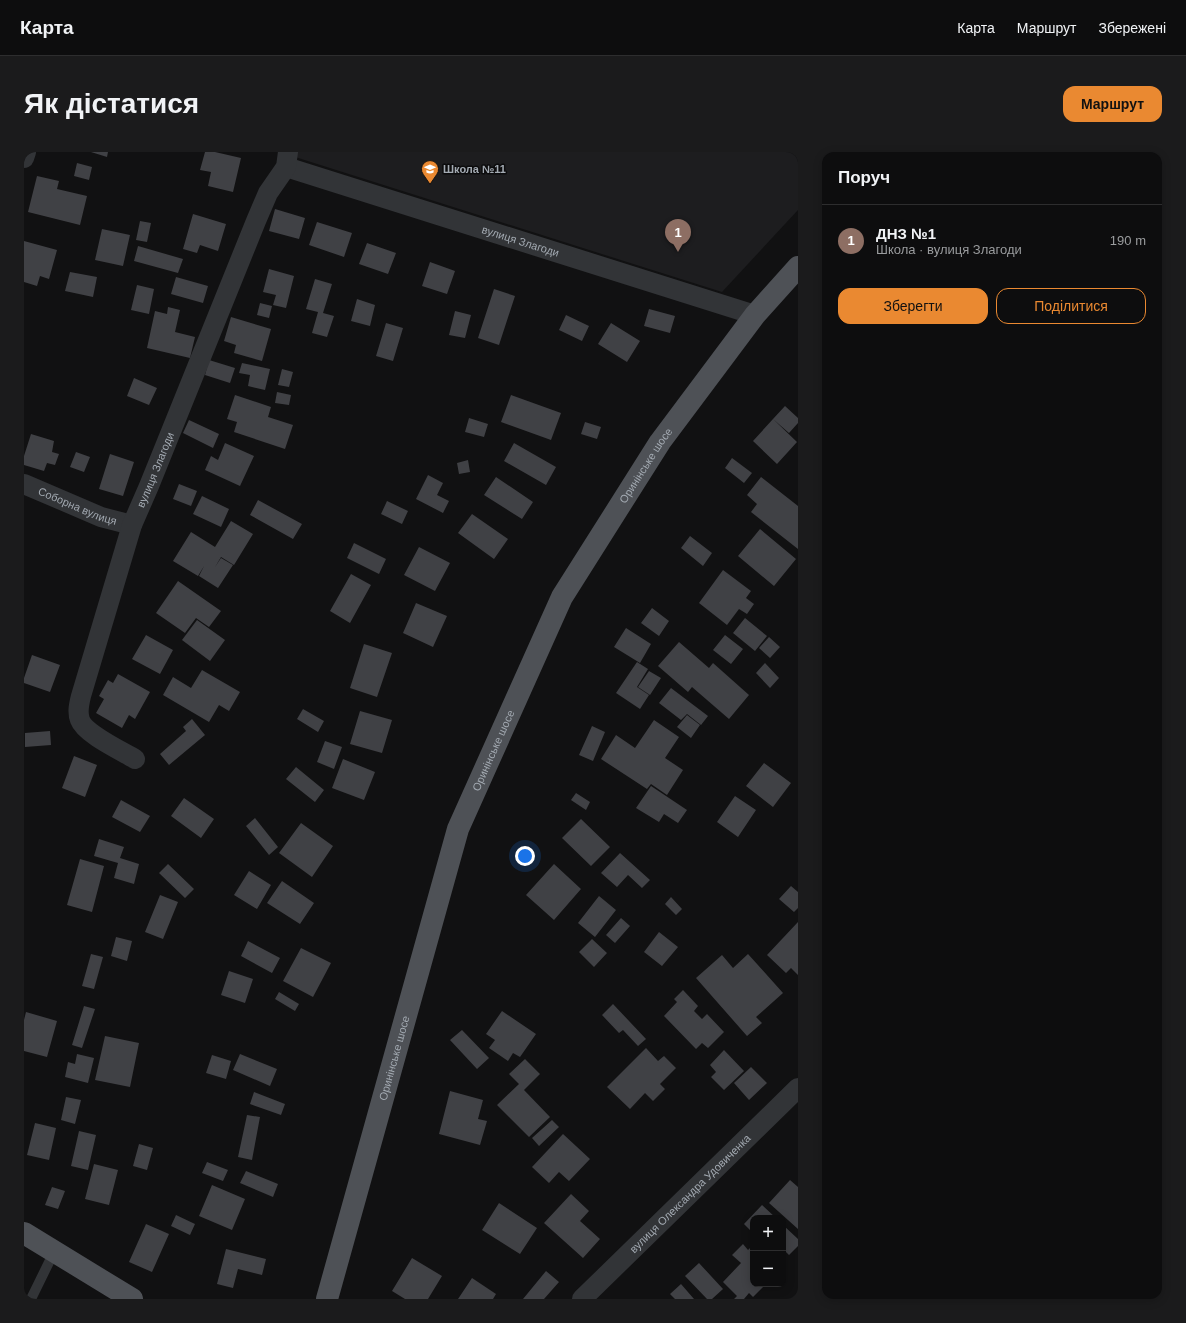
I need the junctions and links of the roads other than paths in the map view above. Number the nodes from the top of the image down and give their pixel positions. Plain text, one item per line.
1 (26, 152) edge
2 (24, 158) edge
3 (287, 159) edge
4 (798, 267) edge
5 (755, 315) junction
6 (24, 484) edge
7 (132, 525) junction
8 (135, 759) dead end
9 (798, 1088) edge
10 (24, 1233) edge
11 (54, 1252) junction
12 (31, 1299) edge
13 (132, 1299) edge
14 (327, 1299) edge
15 (582, 1299) edge

1 - 2 street
3 - 5 street, вулиця Злагоди
3 - 7 street, вулиця Злагоди
4 - 5 main road, Оринінське шосе
5 - 14 main road, Оринінське шосе
6 - 7 street, Соборна вулиця
7 - 8 street, вулиця Злагоди
9 - 15 street, вулиця Олександра Удовиченка
10 - 11 main road
11 - 12 lane
11 - 13 main road

